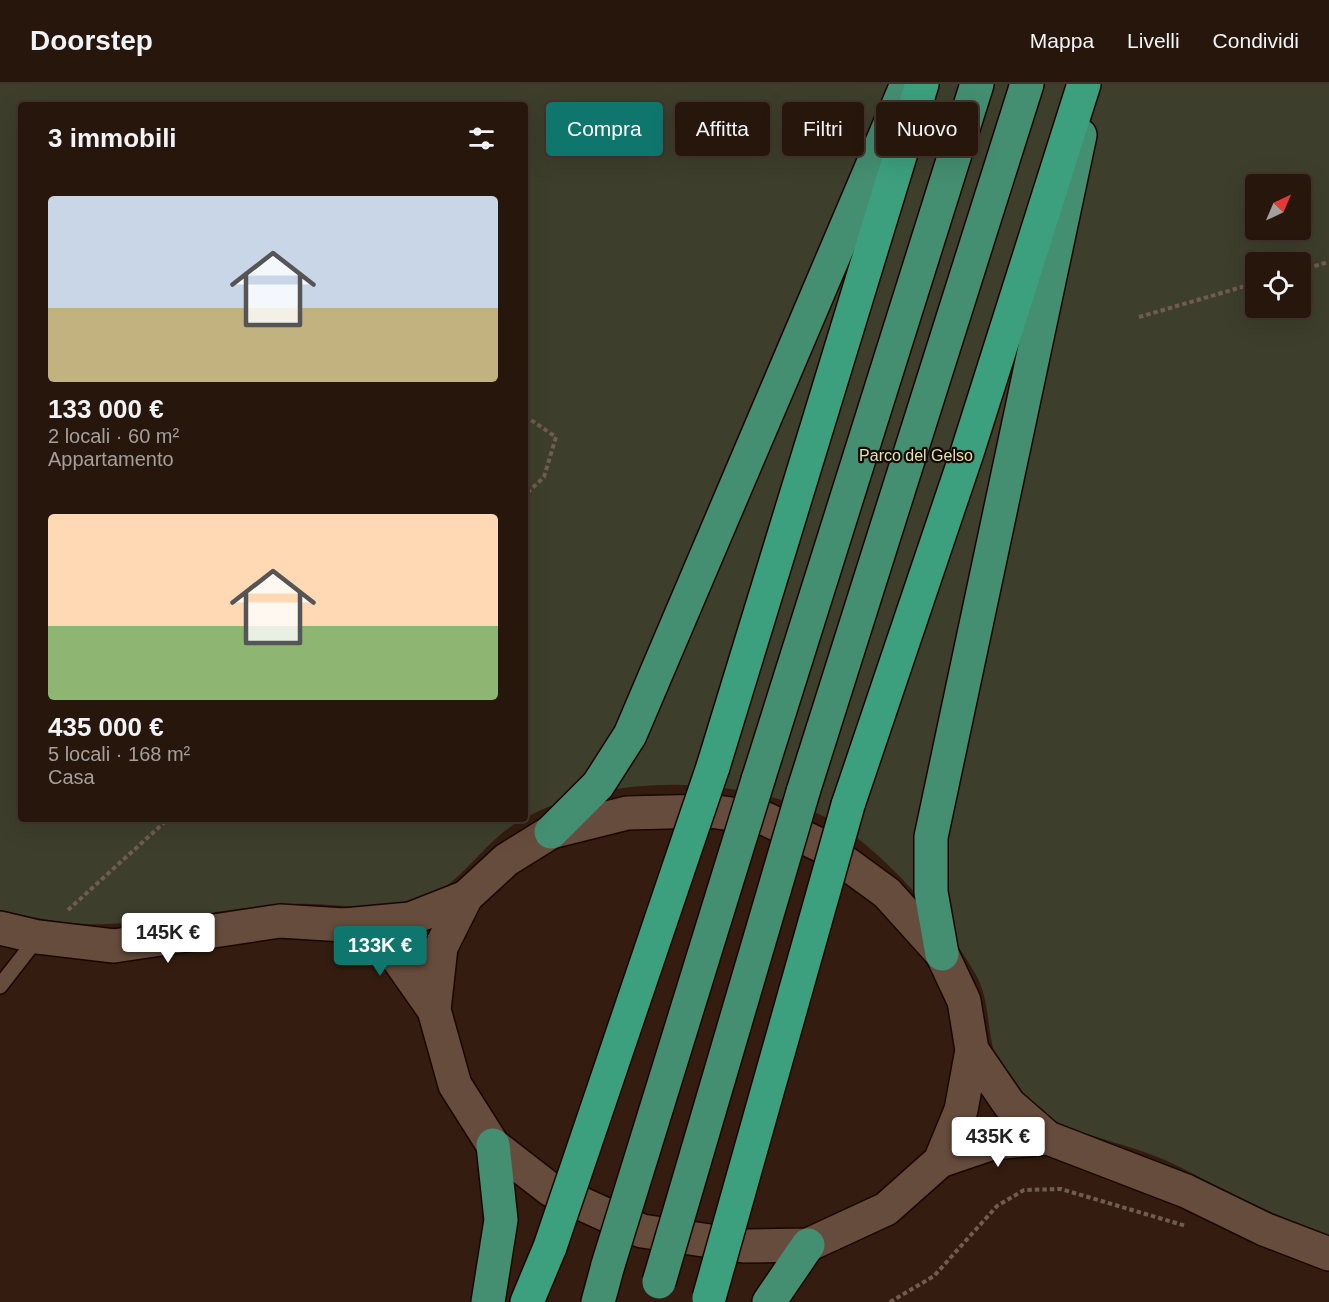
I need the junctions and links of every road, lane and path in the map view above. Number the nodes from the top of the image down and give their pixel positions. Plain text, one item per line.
1 (907, 84) edge
2 (922, 84) edge
3 (976, 84) edge
4 (1027, 84) edge
5 (1084, 84) edge
6 (1091, 84) edge
7 (1329, 262) edge
8 (1311, 267) edge
9 (1245, 287) edge
10 (1139, 317) dead end
11 (528, 418) edge
12 (528, 492) edge
13 (165, 822) edge
14 (551, 832) junction
15 (466, 897) junction
16 (344, 925) junction
17 (0, 928) edge
18 (38, 937) junction
19 (942, 954) junction
20 (0, 986) edge
21 (434, 1010) junction
22 (972, 1050) junction
23 (1048, 1138) junction
24 (493, 1145) junction
25 (940, 1161) junction
26 (1195, 1229) dead end
27 (808, 1245) junction
28 (1329, 1254) edge
29 (657, 1292) edge
30 (709, 1300) edge
31 (488, 1302) edge
32 (528, 1302) edge
33 (598, 1302) edge
34 (769, 1302) edge
35 (890, 1302) edge

1 - 14 highway
2 - 32 highway, bridge
3 - 33 highway, bridge
4 - 29 highway, bridge
5 - 30 highway, bridge
6 - 19 highway
7 - 8 path
9 - 10 path
11 - 12 path
13 - 18 path
14 - 15 street
14 - 19 street
15 - 16 street
15 - 21 street
16 - 18 street
16 - 21 street
17 - 18 street
18 - 20 lane
19 - 22 street
21 - 24 street
22 - 23 street
22 - 25 street
23 - 25 street
23 - 28 street
24 - 27 street
24 - 31 highway
25 - 27 street
26 - 35 path
27 - 34 highway

